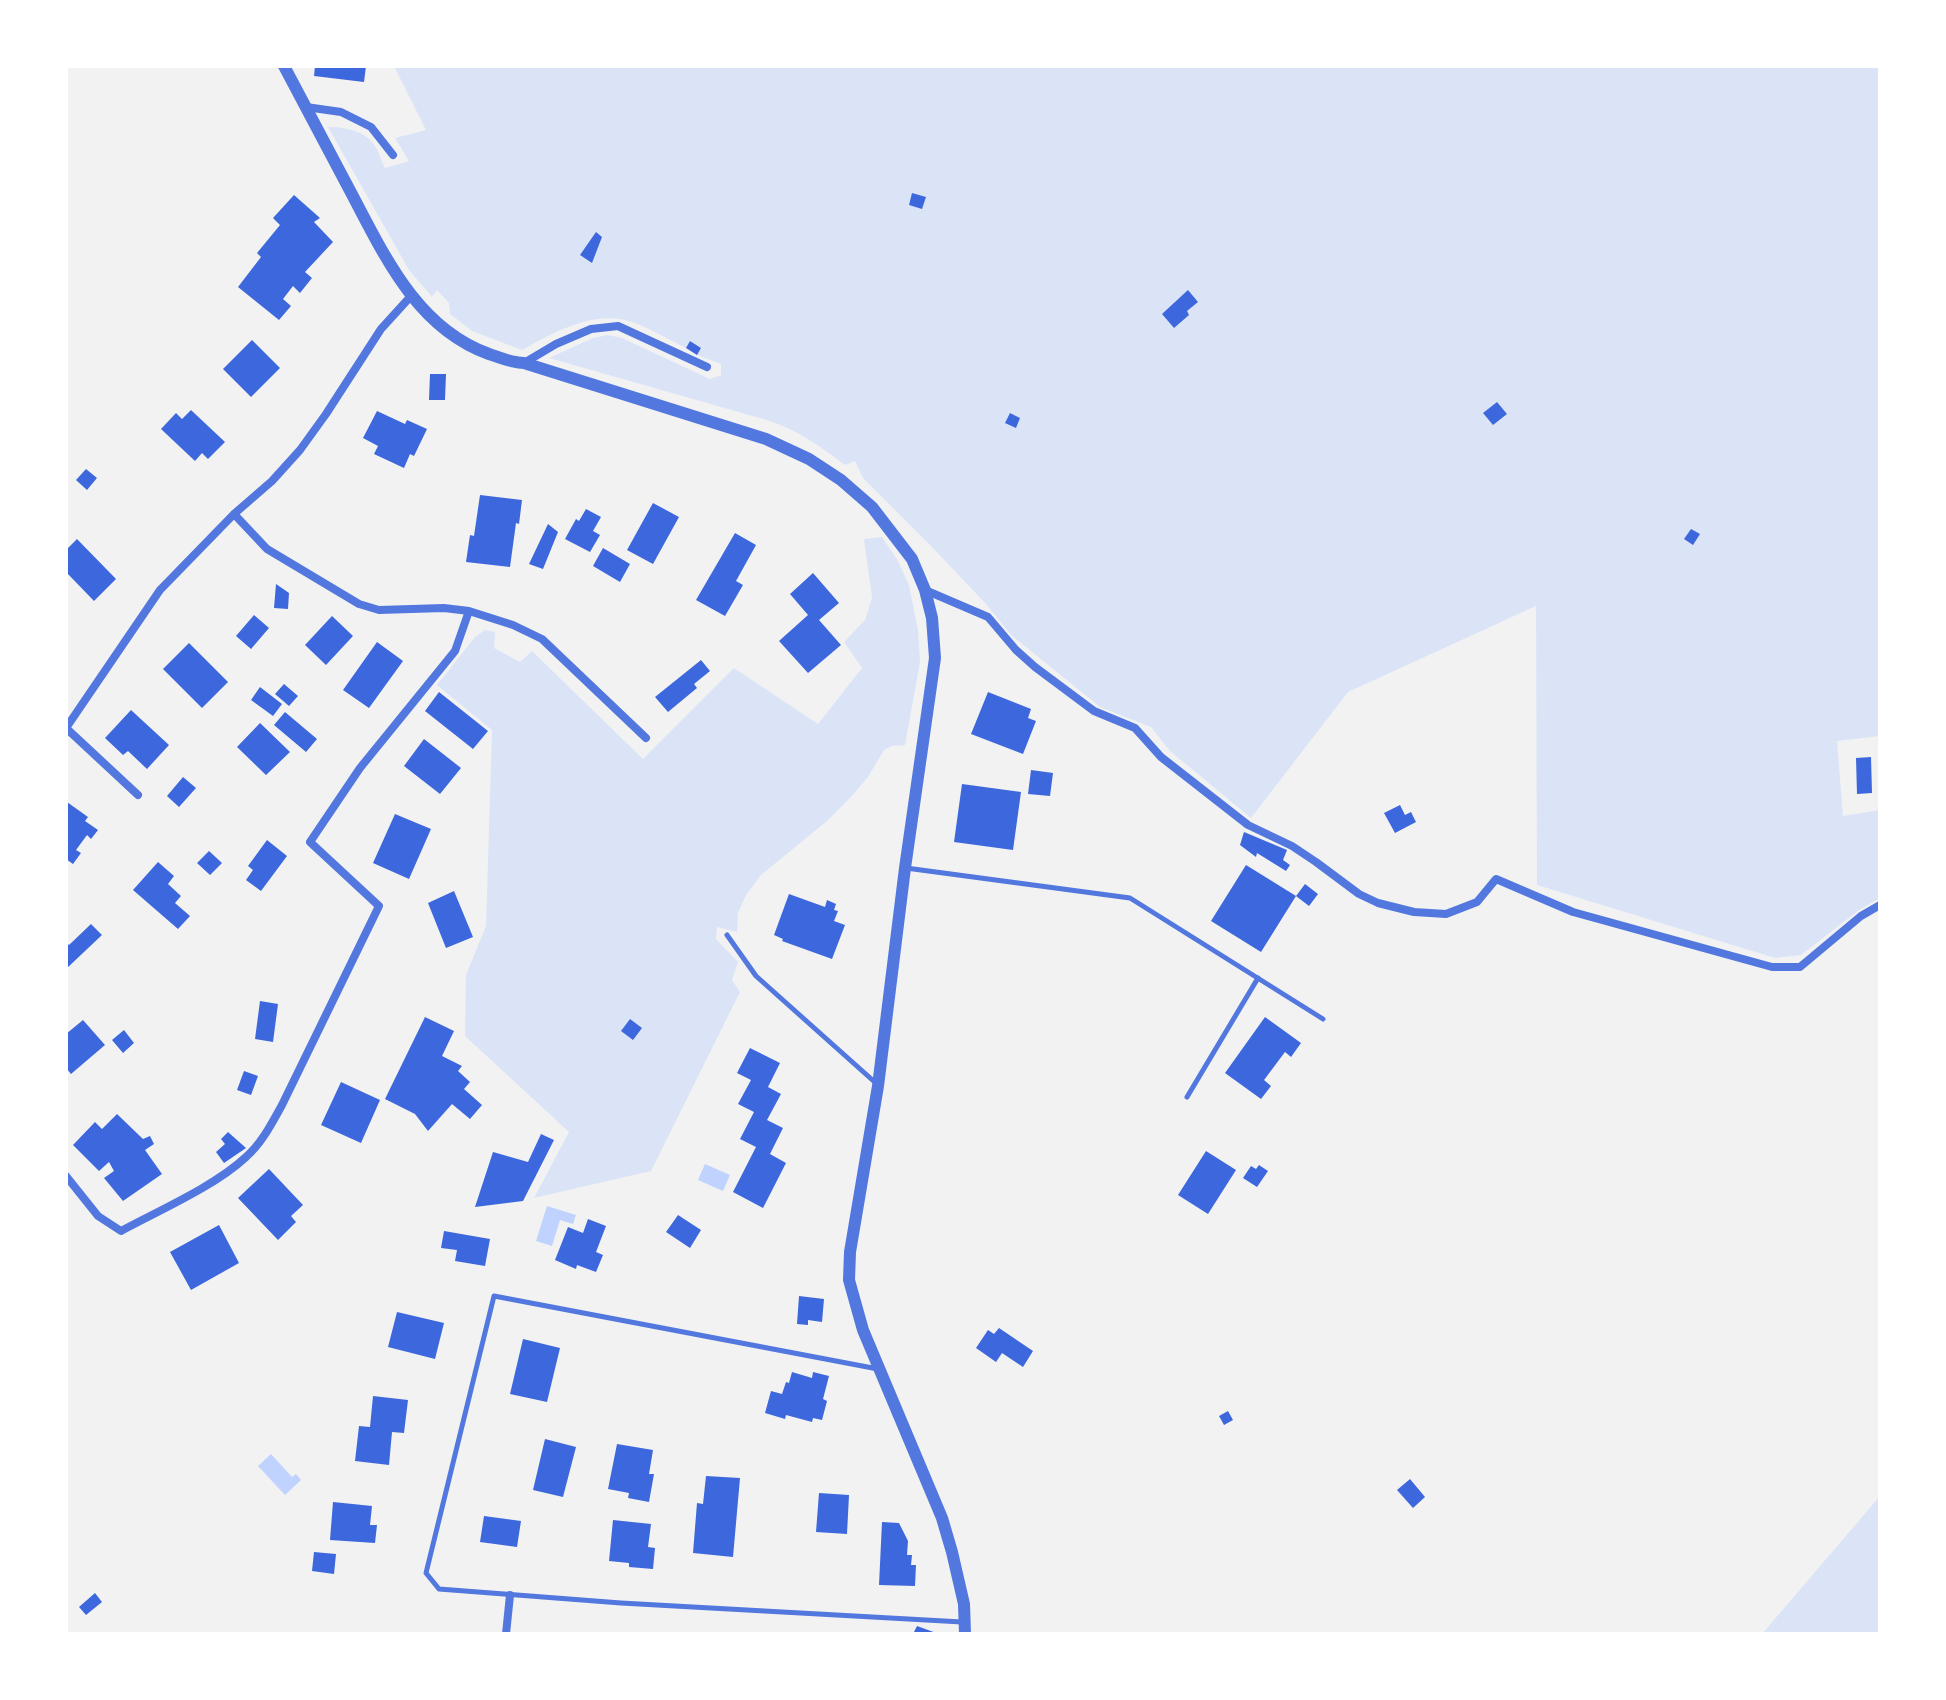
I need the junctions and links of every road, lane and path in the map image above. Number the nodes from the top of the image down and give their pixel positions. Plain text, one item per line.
1 (284, 66) edge
2 (306, 107) junction
3 (393, 155) dead end
4 (411, 296) junction
5 (524, 363) junction
6 (707, 367) dead end
7 (234, 514) junction
8 (925, 590) junction
9 (469, 611) junction
10 (69, 718) edge
11 (66, 728) edge
12 (646, 738) dead end
13 (138, 795) dead end
14 (905, 868) junction
15 (1880, 905) edge
16 (727, 935) dead end
17 (1258, 978) junction
18 (1323, 1019) dead end
19 (878, 1086) junction
20 (1187, 1097) dead end
21 (66, 1176) edge
22 (879, 1370) junction
23 (510, 1595) junction
24 (966, 1628) edge
25 (506, 1634) edge

1 - 2 street
2 - 3 street
2 - 4 street
4 - 5 street
4 - 7 street
5 - 6 street
5 - 8 street
7 - 9 street
7 - 10 street
8 - 14 street
8 - 15 street
9 - 12 street
9 - 21 street
10 - 11 street
11 - 13 street
14 - 17 lane
14 - 19 street
16 - 19 lane
17 - 18 lane
17 - 20 lane
19 - 22 street
22 - 23 lane
22 - 24 street
23 - 24 lane
23 - 25 street

